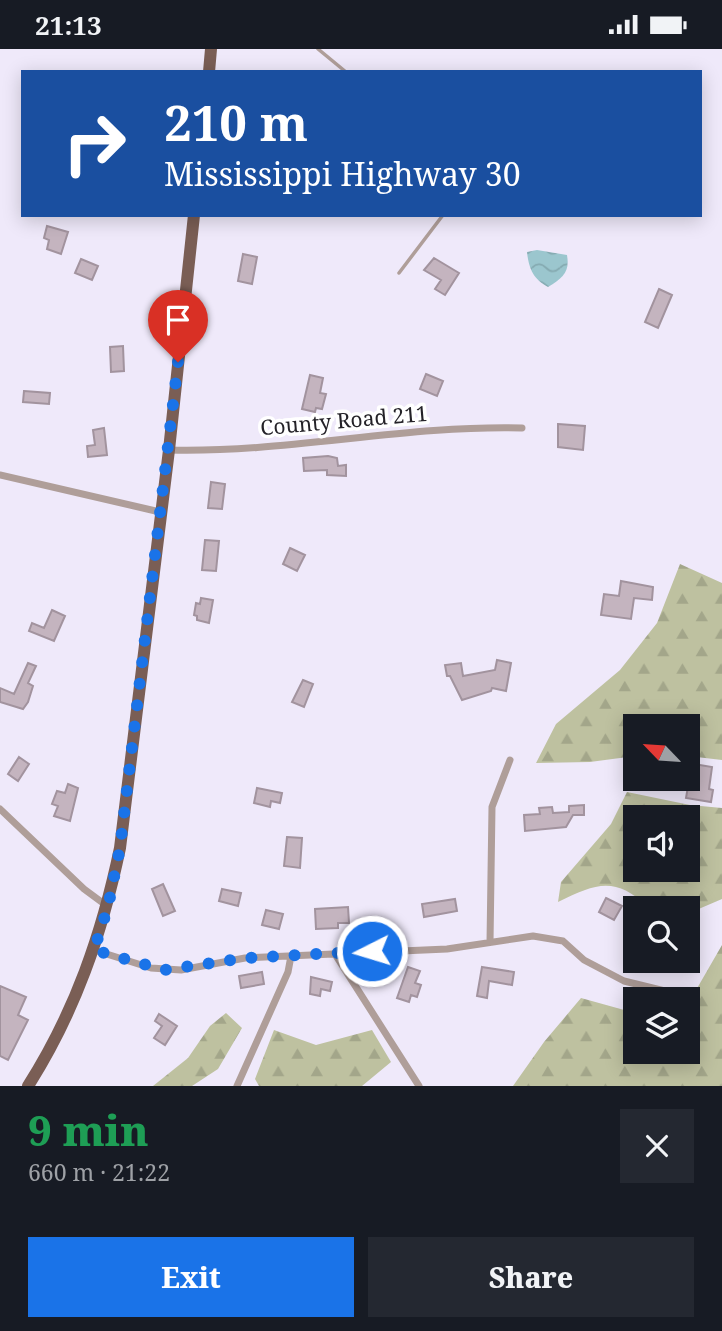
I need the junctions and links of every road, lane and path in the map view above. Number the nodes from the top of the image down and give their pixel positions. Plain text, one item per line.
1 (211, 49) edge
2 (318, 49) edge
3 (209, 70) edge
4 (344, 70) edge
5 (194, 217) edge
6 (441, 217) edge
7 (399, 273) dead end
8 (522, 428) dead end
9 (169, 450) junction
10 (0, 475) edge
11 (160, 512) junction
12 (510, 760) dead end
13 (0, 809) edge
14 (108, 907) junction
15 (491, 942) junction
16 (94, 950) junction
17 (335, 954) junction
18 (291, 956) junction
19 (648, 987) edge
20 (28, 1086) edge
21 (237, 1086) edge
22 (419, 1086) edge

1 - 3 main road
2 - 4 lane
5 - 9 main road
6 - 7 lane
8 - 9 street, County Road 211
9 - 11 main road
10 - 11 street
11 - 14 main road
12 - 15 street
13 - 14 street
14 - 16 main road
15 - 17 street
15 - 19 street
16 - 18 street
16 - 20 main road
17 - 18 street
17 - 22 street
18 - 21 street

